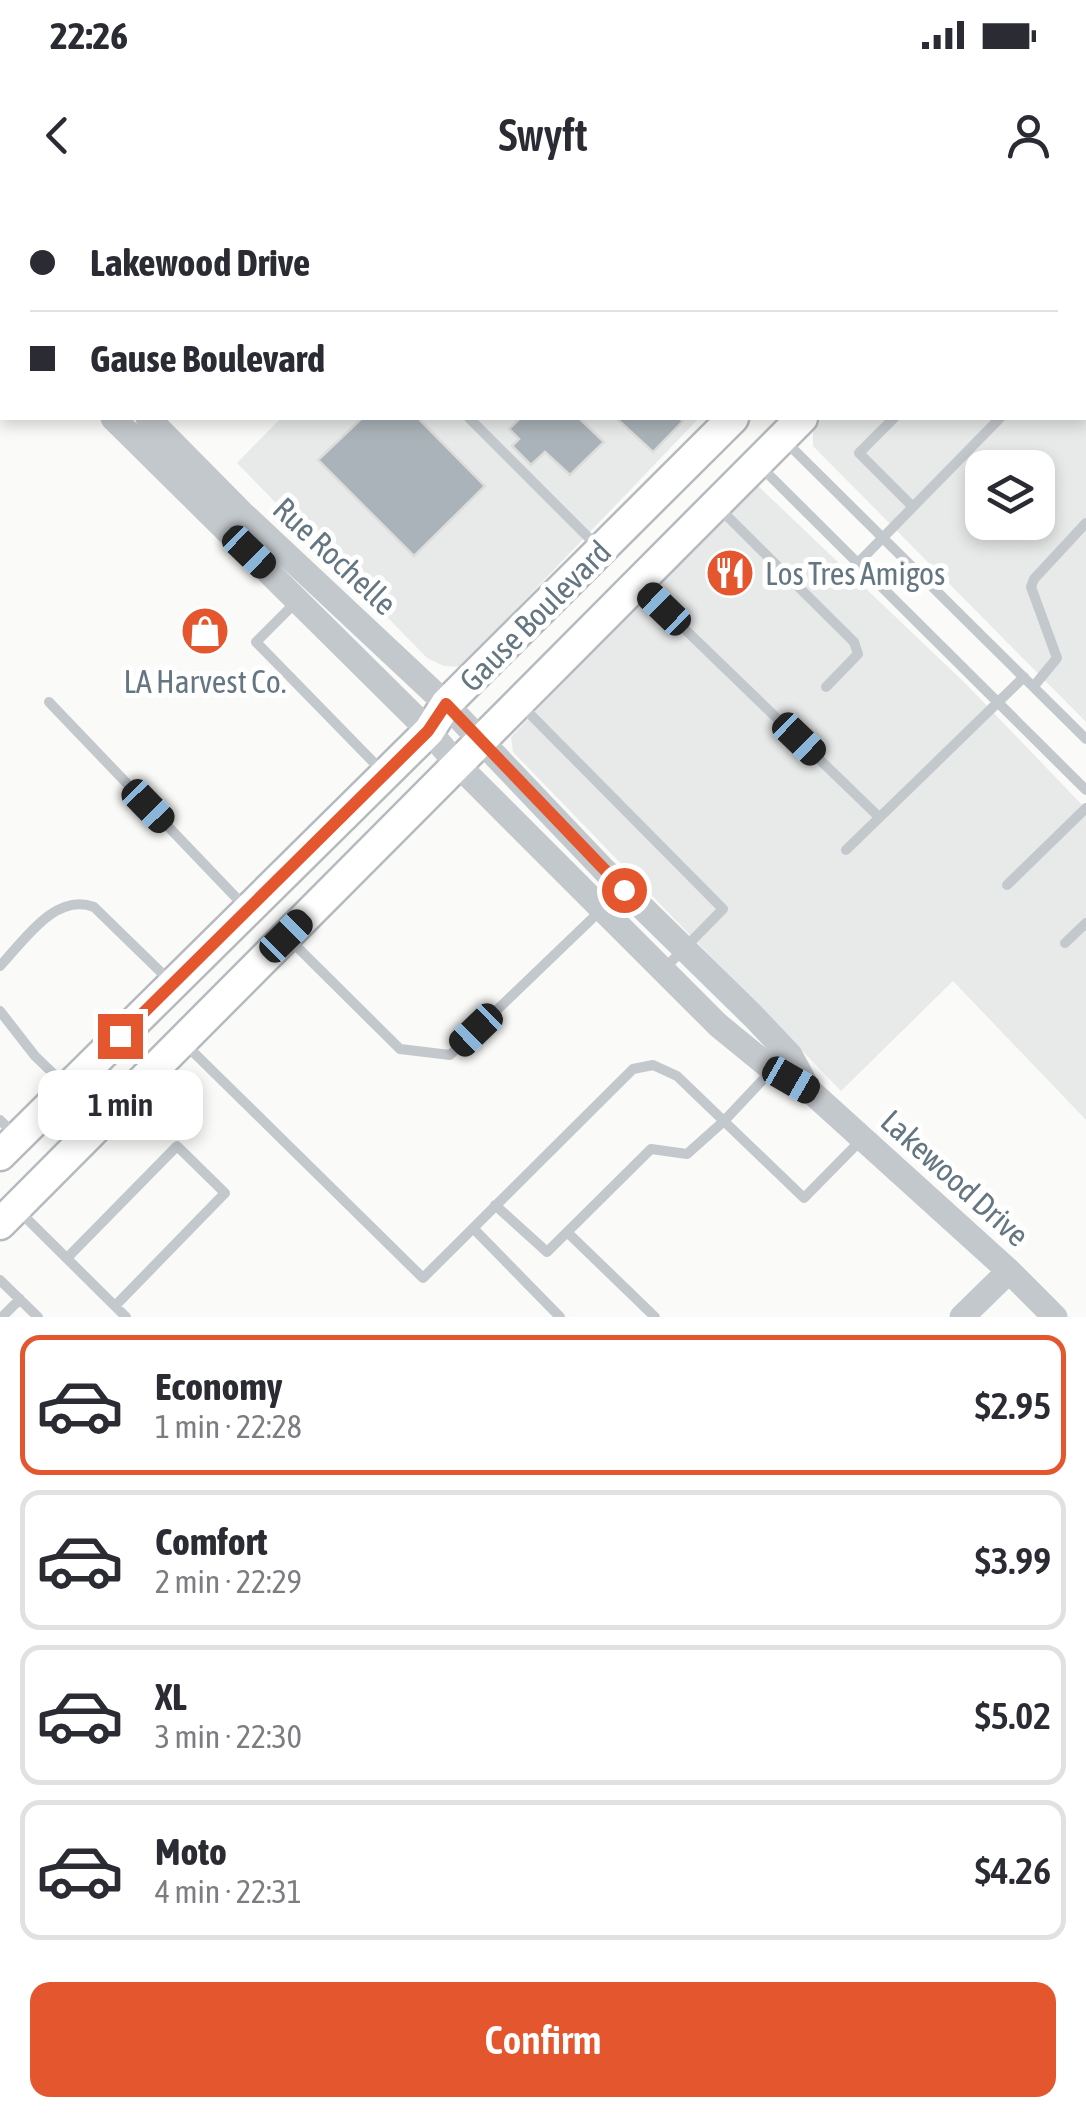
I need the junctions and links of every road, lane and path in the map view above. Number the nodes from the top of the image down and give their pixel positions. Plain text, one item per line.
1 (120, 420) edge
2 (471, 420) edge
3 (731, 420) edge
4 (892, 420) edge
5 (998, 420) edge
6 (147, 428) edge
7 (792, 428) edge
8 (758, 463) junction
9 (716, 505) junction
10 (913, 506) junction
11 (1086, 523) edge
12 (882, 538) junction
13 (601, 549) junction
14 (858, 563) junction
15 (638, 583) junction
16 (298, 600) junction
17 (1024, 676) junction
18 (1034, 686) junction
19 (826, 687) dead end
20 (997, 701) junction
21 (49, 702) dead end
22 (519, 702) junction
23 (446, 704) junction
24 (428, 731) junction
25 (1086, 739) edge
26 (480, 741) junction
27 (457, 764) junction
28 (385, 774) junction
29 (1086, 790) edge
30 (1086, 808) edge
31 (879, 817) junction
32 (846, 850) dead end
33 (1006, 886) dead end
34 (624, 890) junction
35 (602, 908) junction
36 (248, 910) junction
37 (1086, 923) edge
38 (286, 936) junction
39 (1065, 943) dead end
40 (684, 947) junction
41 (0, 966) edge
42 (664, 970) junction
43 (172, 984) junction
44 (0, 1011) edge
45 (182, 1041) junction
46 (773, 1070) junction
47 (68, 1087) junction
48 (809, 1090) junction
49 (724, 1121) junction
50 (6, 1138) edge
51 (863, 1139) junction
52 (495, 1206) junction
53 (8, 1215) edge
54 (473, 1228) junction
55 (567, 1232) junction
56 (67, 1258) junction
57 (1009, 1271) junction
58 (1, 1281) edge
59 (16, 1295) junction
60 (0, 1302) edge
61 (114, 1306) junction
62 (31, 1315) edge
63 (2, 1317) edge
64 (126, 1317) edge
65 (560, 1317) edge
66 (654, 1317) edge
67 (962, 1317) edge
68 (1055, 1317) edge

1 - 6 street, Rue Rochelle
2 - 13 lane
3 - 13 main road, Gause Boulevard
4 - 10 lane
5 - 10 lane
6 - 16 street, Rue Rochelle
6 - 23 street, Rue Rochelle
7 - 8 main road, Gause Boulevard
7 - 12 lane
8 - 9 main road, Gause Boulevard
8 - 14 lane
9 - 15 main road, Gause Boulevard
9 - 19 lane
10 - 12 lane
11 - 18 lane
12 - 14 lane
12 - 17 lane
13 - 23 main road, Gause Boulevard
14 - 20 lane
15 - 22 main road, Gause Boulevard
15 - 31 lane
16 - 24 street, Rue Rochelle
16 - 28 lane
17 - 18 lane
17 - 20 lane
18 - 25 lane
20 - 29 lane
20 - 31 lane
21 - 36 lane
22 - 26 main road, Gause Boulevard
22 - 40 lane
23 - 24 main road, Gause Boulevard
23 - 26 street, Rue Rochelle
24 - 27 street, Rue Rochelle
24 - 28 main road, Gause Boulevard
26 - 27 main road, Gause Boulevard
26 - 34 street, Lakewood Drive
27 - 35 street, Lakewood Drive
27 - 38 main road, Gause Boulevard
28 - 36 main road, Gause Boulevard
30 - 33 lane
31 - 32 lane
34 - 35 street
34 - 40 street, Lakewood Drive
35 - 38 lane
35 - 42 street, Lakewood Drive
36 - 43 main road, Gause Boulevard
37 - 39 lane
38 - 45 main road, Gause Boulevard
40 - 42 lane
40 - 48 street, Lakewood Drive
41 - 43 lane
42 - 46 street, Lakewood Drive
43 - 47 main road, Gause Boulevard
44 - 47 lane
45 - 53 main road, Gause Boulevard
45 - 54 lane
46 - 48 street, Lakewood Drive
46 - 49 lane
47 - 50 main road, Gause Boulevard
48 - 51 street, Lakewood Drive
49 - 51 lane
49 - 52 lane
49 - 55 lane
51 - 57 street, Lakewood Drive
52 - 54 lane
52 - 55 lane
53 - 56 lane
54 - 65 lane
55 - 66 lane
56 - 61 lane
56 - 61 lane
57 - 67 street
57 - 68 street, Lakewood Drive
58 - 59 lane
59 - 60 lane
59 - 62 lane
59 - 63 lane
61 - 64 lane

